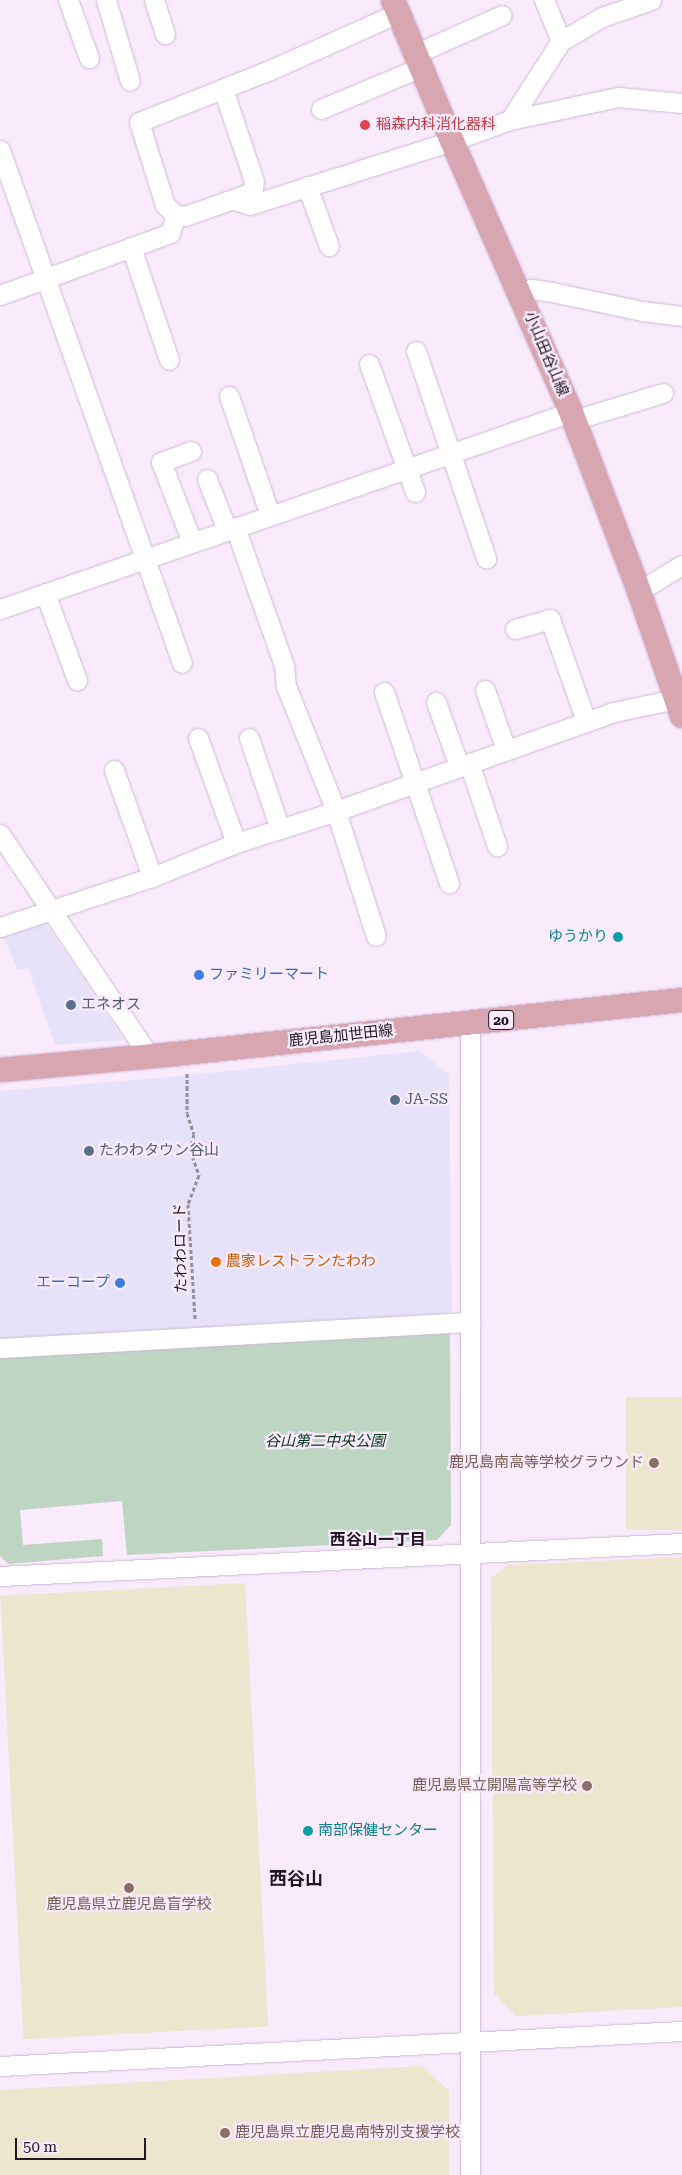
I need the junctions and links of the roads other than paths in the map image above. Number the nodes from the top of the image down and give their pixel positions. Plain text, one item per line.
1 (68, 0) edge
2 (106, 0) edge
3 (154, 0) edge
4 (544, 0) edge
5 (643, 2) edge
6 (396, 7) edge
7 (599, 8) edge
8 (502, 15) dead end
9 (165, 34) dead end
10 (561, 41) junction
11 (89, 58) dead end
12 (418, 60) junction
13 (130, 81) dead end
14 (223, 89) junction
15 (682, 103) edge
16 (321, 109) dead end
17 (510, 120) junction
18 (452, 141) junction
19 (0, 150) edge
20 (307, 186) junction
21 (231, 199) junction
22 (176, 216) junction
23 (329, 246) dead end
24 (131, 247) junction
25 (47, 278) junction
26 (519, 292) junction
27 (0, 295) edge
28 (682, 316) edge
29 (416, 351) dead end
30 (168, 360) dead end
31 (369, 364) dead end
32 (664, 393) dead end
33 (229, 396) dead end
34 (572, 416) junction
35 (191, 451) dead end
36 (450, 453) junction
37 (406, 468) junction
38 (207, 479) dead end
39 (415, 492) dead end
40 (270, 515) junction
41 (231, 528) junction
42 (192, 542) junction
43 (486, 558) dead end
44 (141, 560) junction
45 (682, 566) edge
46 (639, 591) junction
47 (45, 593) junction
48 (0, 609) edge
49 (515, 629) dead end
50 (177, 665) dead end
51 (76, 680) dead end
52 (485, 690) dead end
53 (384, 692) dead end
54 (436, 702) dead end
55 (678, 707) edge
56 (586, 722) junction
57 (198, 738) dead end
58 (249, 738) dead end
59 (506, 750) junction
60 (464, 764) junction
61 (114, 770) dead end
62 (415, 782) junction
63 (336, 811) junction
64 (280, 828) junction
65 (0, 834) edge
66 (236, 843) junction
67 (497, 846) dead end
68 (152, 877) junction
69 (449, 883) dead end
70 (49, 910) junction
71 (0, 926) edge
72 (376, 936) dead end
73 (682, 1000) edge
74 (470, 1023) junction
75 (149, 1056) junction
76 (0, 1070) edge
77 (470, 1322) junction
78 (0, 1348) edge
79 (682, 1543) edge
80 (470, 1552) junction
81 (0, 1576) edge
82 (682, 2031) edge
83 (470, 2042) junction
84 (0, 2066) edge
85 (470, 2175) edge

1 - 11 street
2 - 13 street
3 - 9 street
4 - 10 street
5 - 7 street
6 - 12 main road, 小山田谷山線
6 - 14 street
7 - 10 street
8 - 12 street
10 - 17 street
12 - 16 street
12 - 18 main road, 小山田谷山線
14 - 21 street
14 - 22 street
15 - 17 street
17 - 18 street
18 - 20 street
18 - 26 main road, 小山田谷山線
19 - 25 street
20 - 21 street
20 - 23 street
21 - 22 street
22 - 24 street
24 - 25 street
24 - 30 street
25 - 27 street
25 - 44 street
26 - 28 street
26 - 34 main road, 小山田谷山線
29 - 36 street
31 - 37 street
32 - 34 street
33 - 40 street
34 - 36 street
34 - 46 main road, 小山田谷山線
35 - 42 street
36 - 37 street
36 - 43 street
37 - 39 street
37 - 40 street
38 - 41 street
40 - 41 street
41 - 42 street
41 - 63 street
42 - 44 street
44 - 47 street
44 - 50 street
45 - 46 street
46 - 55 main road, 小山田谷山線
47 - 48 street
47 - 51 street
49 - 56 street
52 - 59 street
53 - 62 street
54 - 60 street
55 - 56 street
56 - 59 street
57 - 66 street
58 - 64 street
59 - 60 street
60 - 62 street
60 - 67 street
61 - 68 street
62 - 63 street
62 - 69 street
63 - 64 street
63 - 72 street
64 - 66 street
65 - 70 street
66 - 68 street
68 - 70 street
70 - 71 street
70 - 75 street
73 - 74 main road, 鹿児島加世田線 / 20
74 - 75 main road, 鹿児島加世田線 / 20
74 - 77 street
75 - 76 main road, 鹿児島加世田線 / 20
77 - 78 street
77 - 80 street
79 - 80 street
80 - 81 street
80 - 83 street
82 - 83 street
83 - 84 street
83 - 85 street

